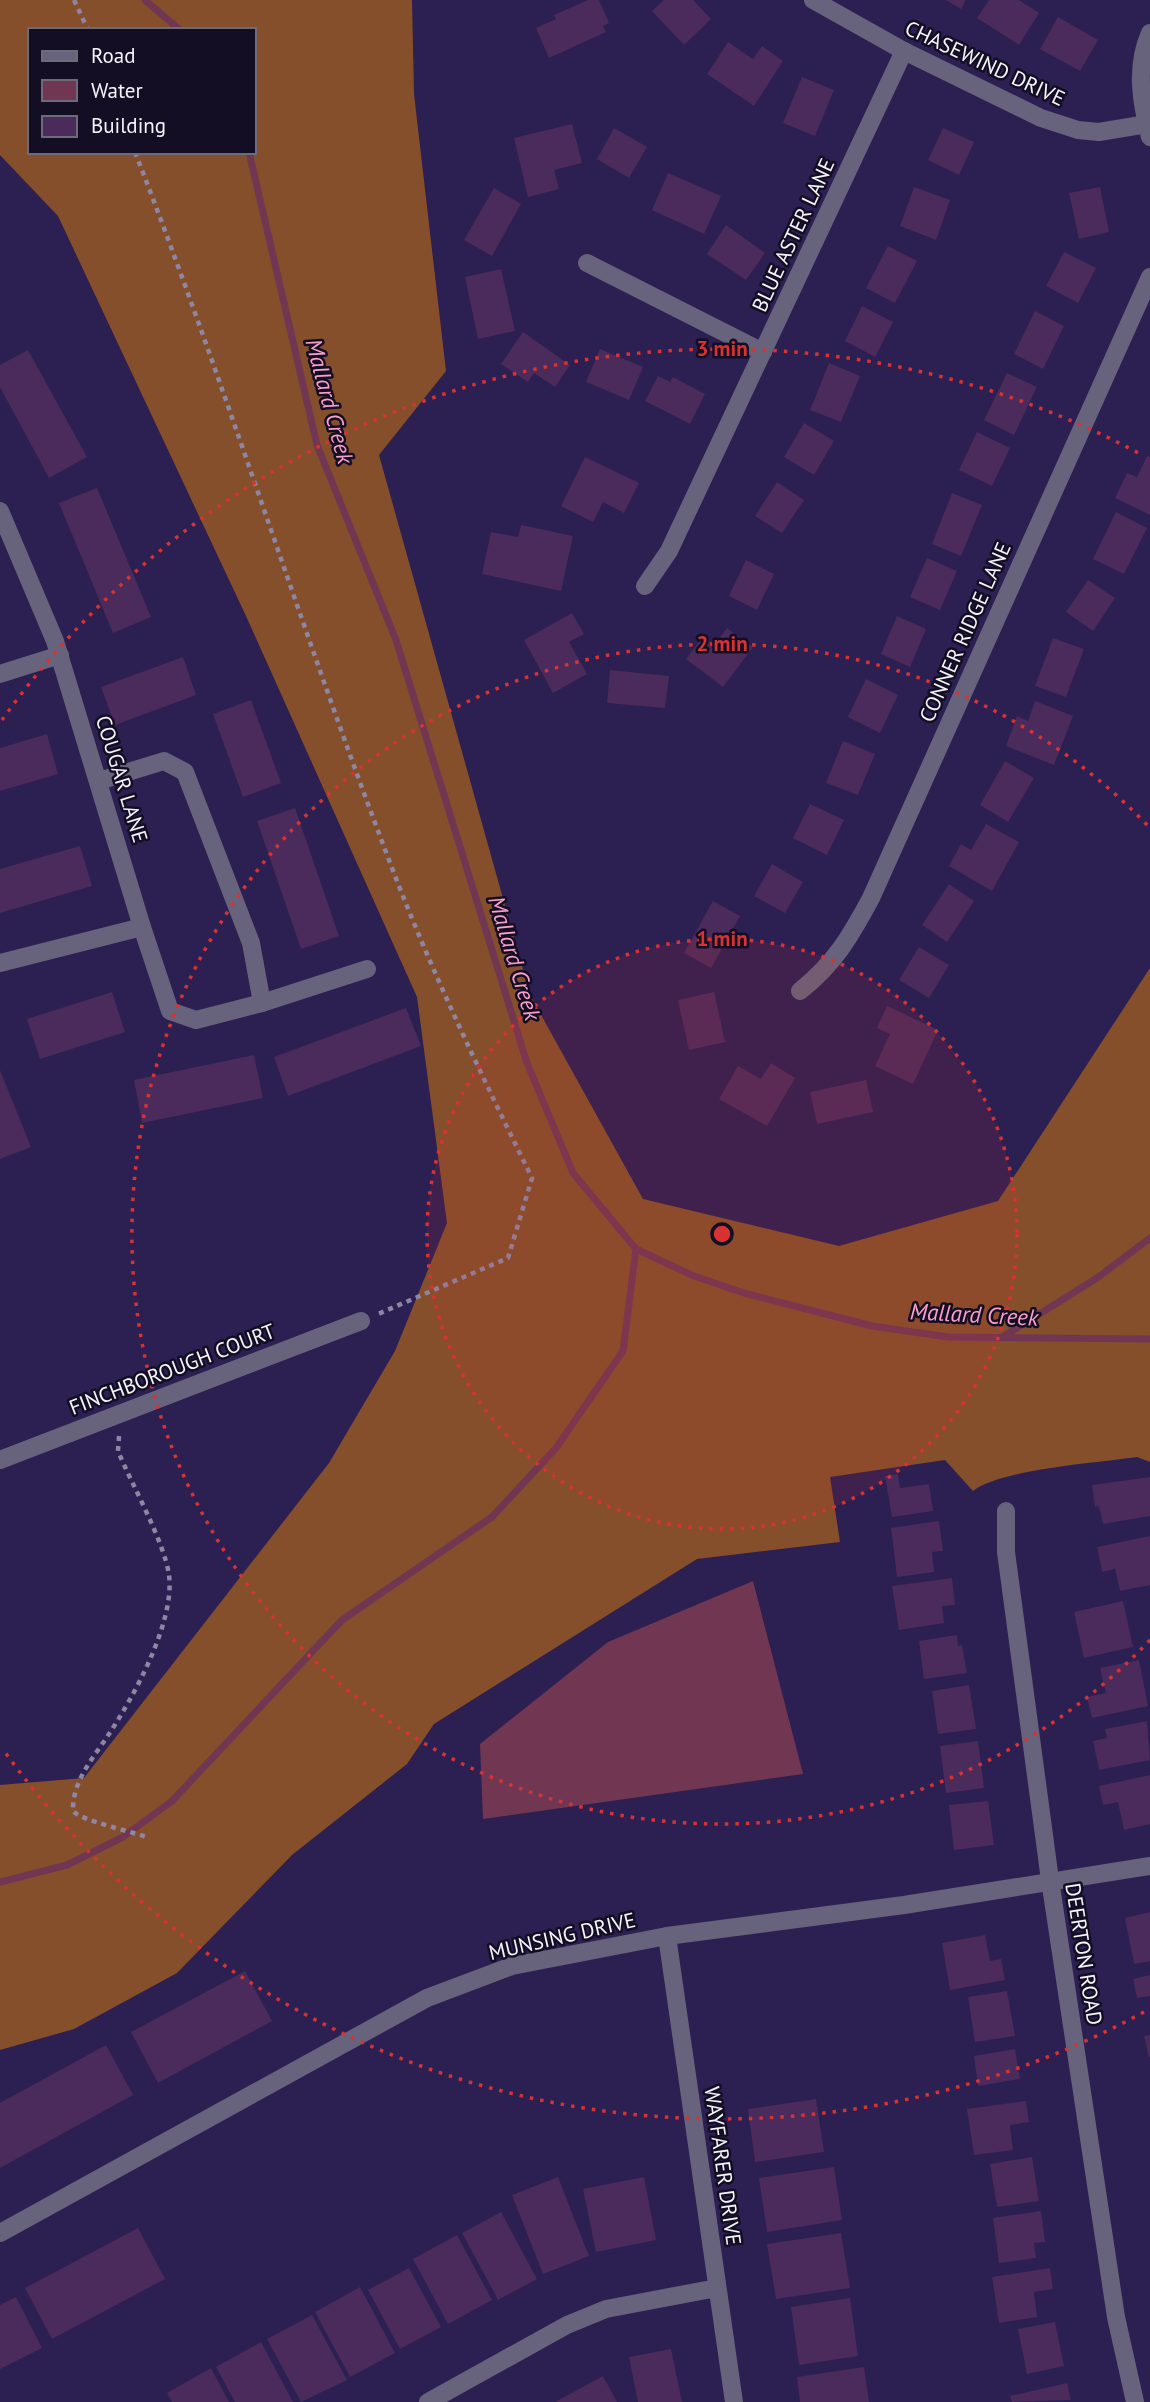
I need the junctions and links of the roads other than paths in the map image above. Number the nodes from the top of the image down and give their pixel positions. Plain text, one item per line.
1 (813, 0) edge
2 (1150, 33) edge
3 (904, 51) junction
4 (1148, 130) edge
5 (587, 263) dead end
6 (1150, 277) edge
7 (763, 352) junction
8 (0, 511) edge
9 (645, 586) dead end
10 (60, 655) junction
11 (0, 674) edge
12 (99, 781) junction
13 (142, 927) junction
14 (0, 964) edge
15 (367, 969) dead end
16 (800, 991) dead end
17 (262, 1003) junction
18 (361, 1321) road end
19 (0, 1460) edge
20 (1006, 1511) dead end
21 (1150, 1866) edge
22 (1050, 1880) junction
23 (667, 1936) junction
24 (0, 2233) edge
25 (717, 2288) junction
26 (428, 2402) edge
27 (734, 2402) edge
28 (1135, 2402) edge

1 - 3 street, CHASEWIND DRIVE
2 - 4 street
3 - 4 street, CHASEWIND DRIVE
3 - 7 street, BLUE ASTER LANE
5 - 7 street
6 - 16 street, CONNER RIDGE LANE
7 - 9 street, BLUE ASTER LANE
8 - 10 street, COUGAR LANE
10 - 11 street
10 - 12 street, COUGAR LANE
12 - 13 street, COUGAR LANE
12 - 17 street
13 - 14 street
13 - 17 street, COUGAR LANE
15 - 17 street
18 - 19 street, FINCHBOROUGH COURT
20 - 22 street, DEERTON ROAD
21 - 22 street, MUNSING DRIVE
22 - 23 street, MUNSING DRIVE
22 - 28 street, DEERTON ROAD
23 - 24 street, MUNSING DRIVE
23 - 25 street, WAYFARER DRIVE
25 - 26 street
25 - 27 street, WAYFARER DRIVE

